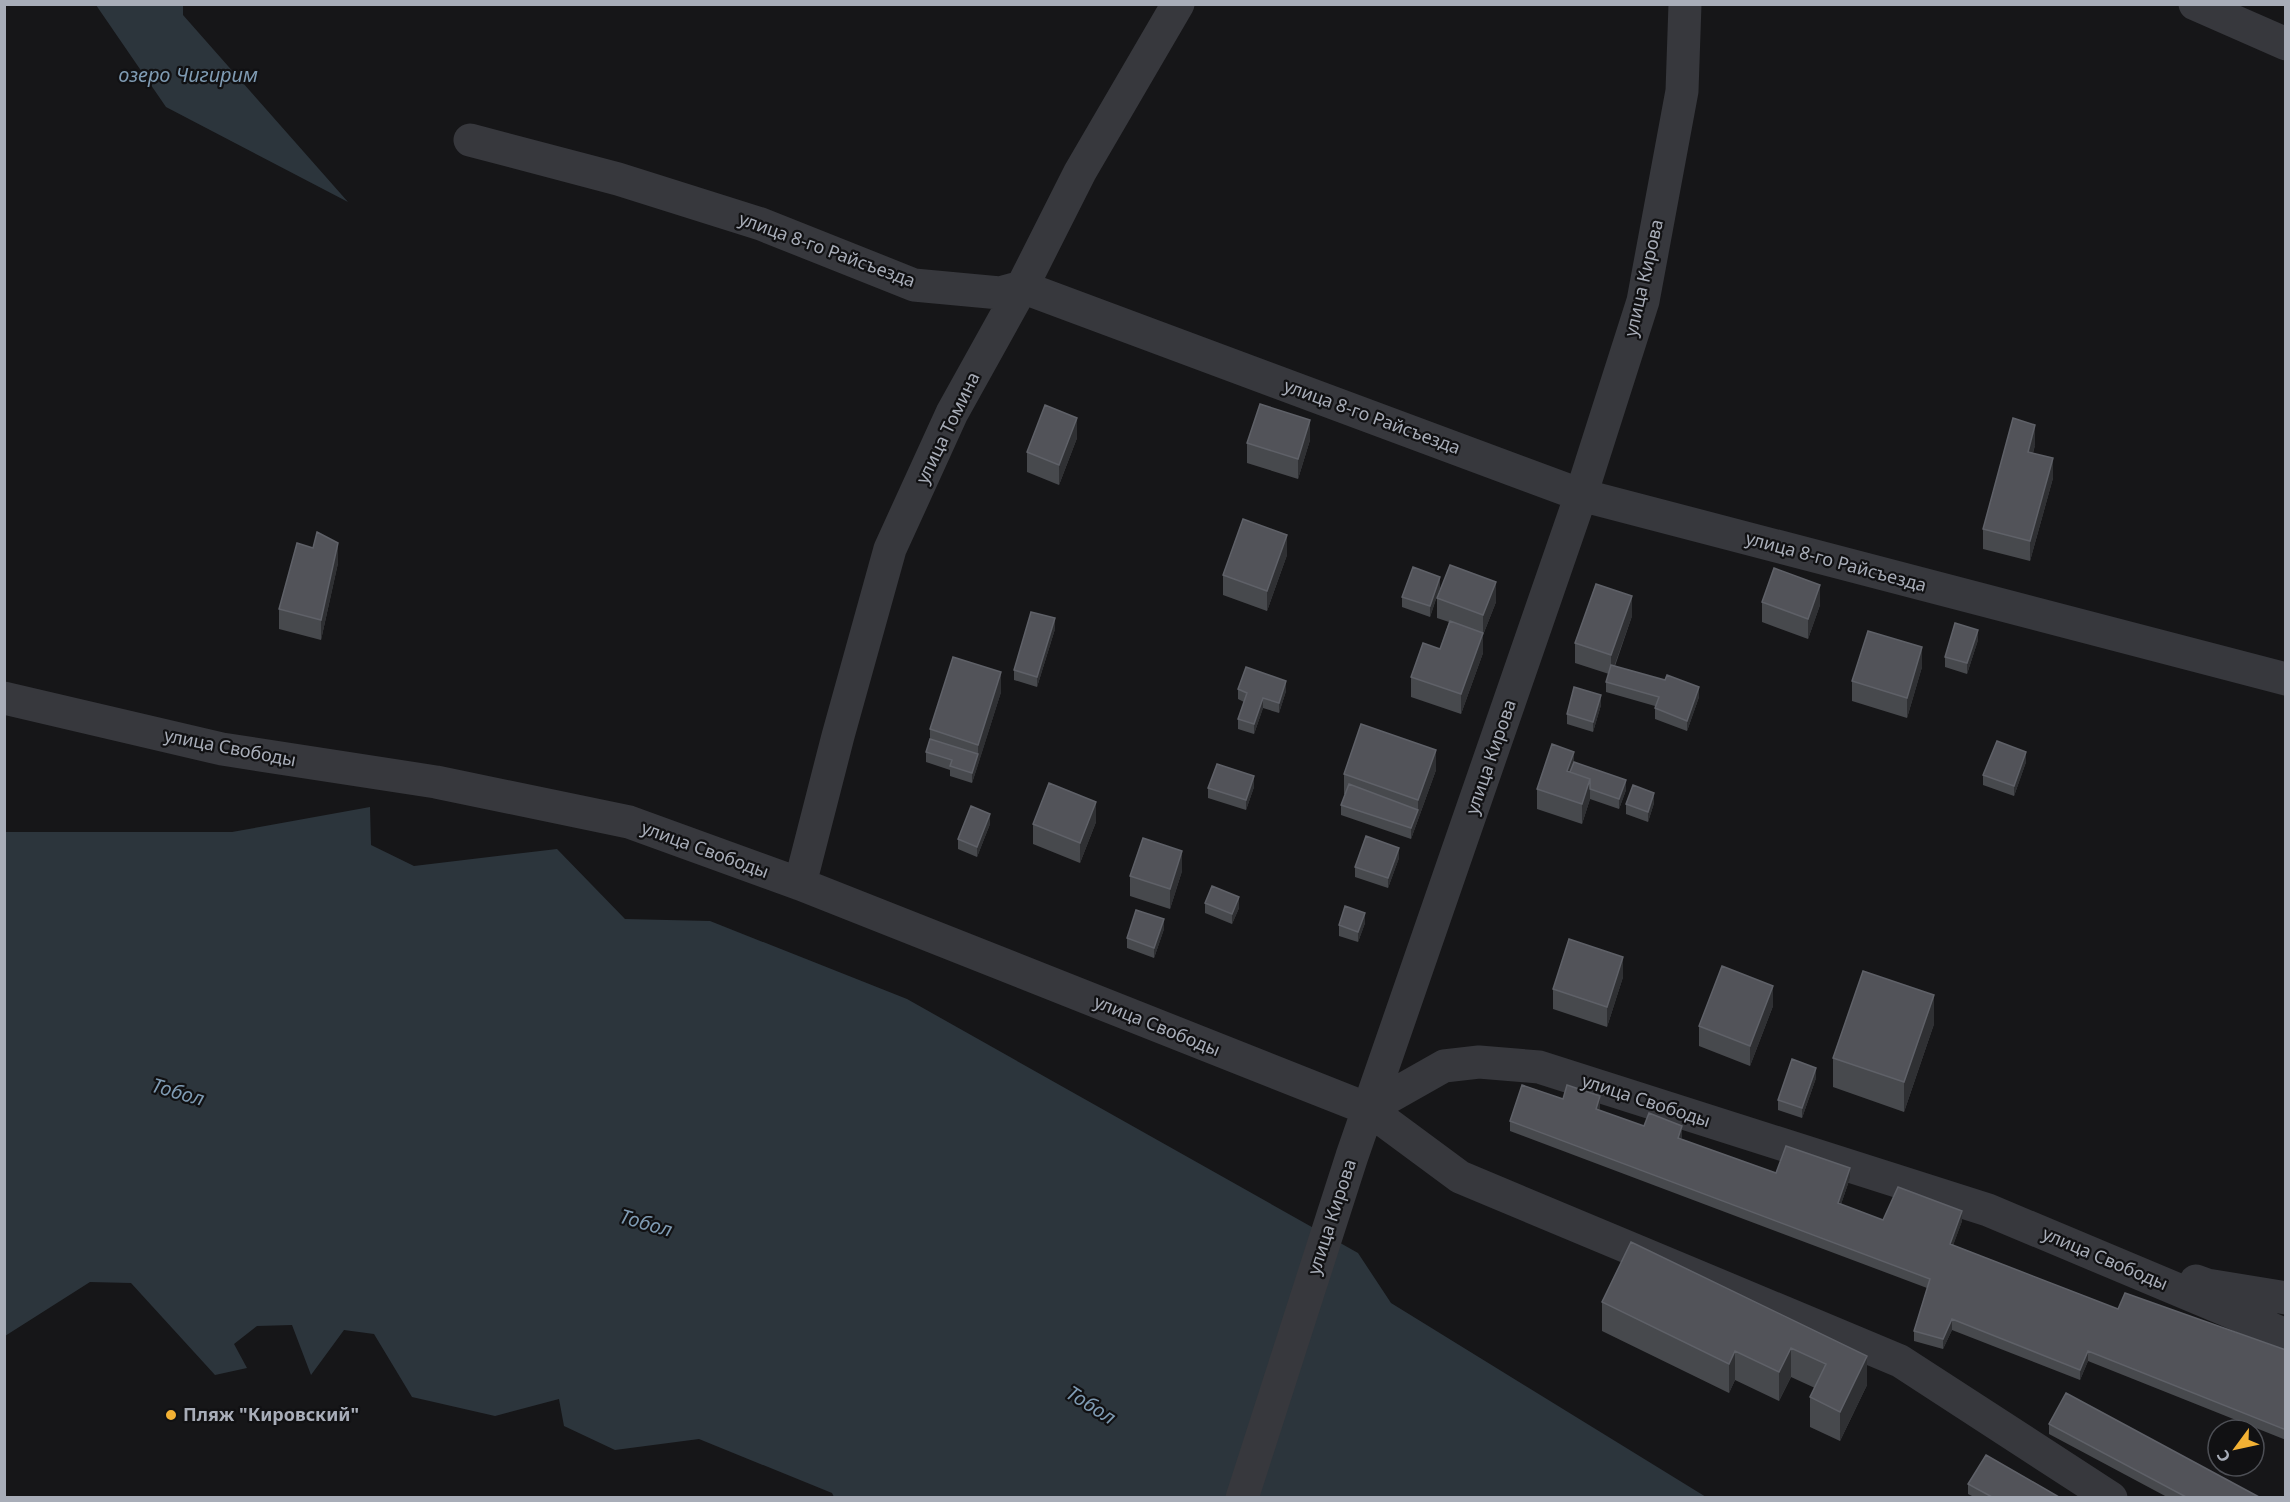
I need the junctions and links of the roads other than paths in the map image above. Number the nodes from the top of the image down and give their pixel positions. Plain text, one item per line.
1 (1178, 4) edge
2 (1685, 4) edge
3 (2195, 4) edge
4 (2286, 44) edge
5 (470, 140) dead end
6 (1022, 287) junction
7 (1581, 495) junction
8 (2286, 679) edge
9 (4, 698) edge
10 (800, 884) junction
11 (1368, 1110) junction
12 (1988, 1210) junction
13 (2286, 1298) edge
14 (2286, 1335) edge
15 (1242, 1497) edge
16 (2111, 1497) edge

1 - 6 street, улица Томина
2 - 7 street, улица Кирова
3 - 4 street
5 - 6 street, улица 8-го Райсъезда
6 - 7 street, улица 8-го Райсъезда
6 - 10 street, улица Томина
7 - 8 street, улица 8-го Райсъезда
7 - 11 street, улица Кирова
9 - 10 street, улица Свободы
10 - 11 street, улица Свободы
11 - 12 street, улица Свободы
11 - 15 street, улица Кирова
11 - 16 street
12 - 13 street
12 - 14 street, улица Свободы

